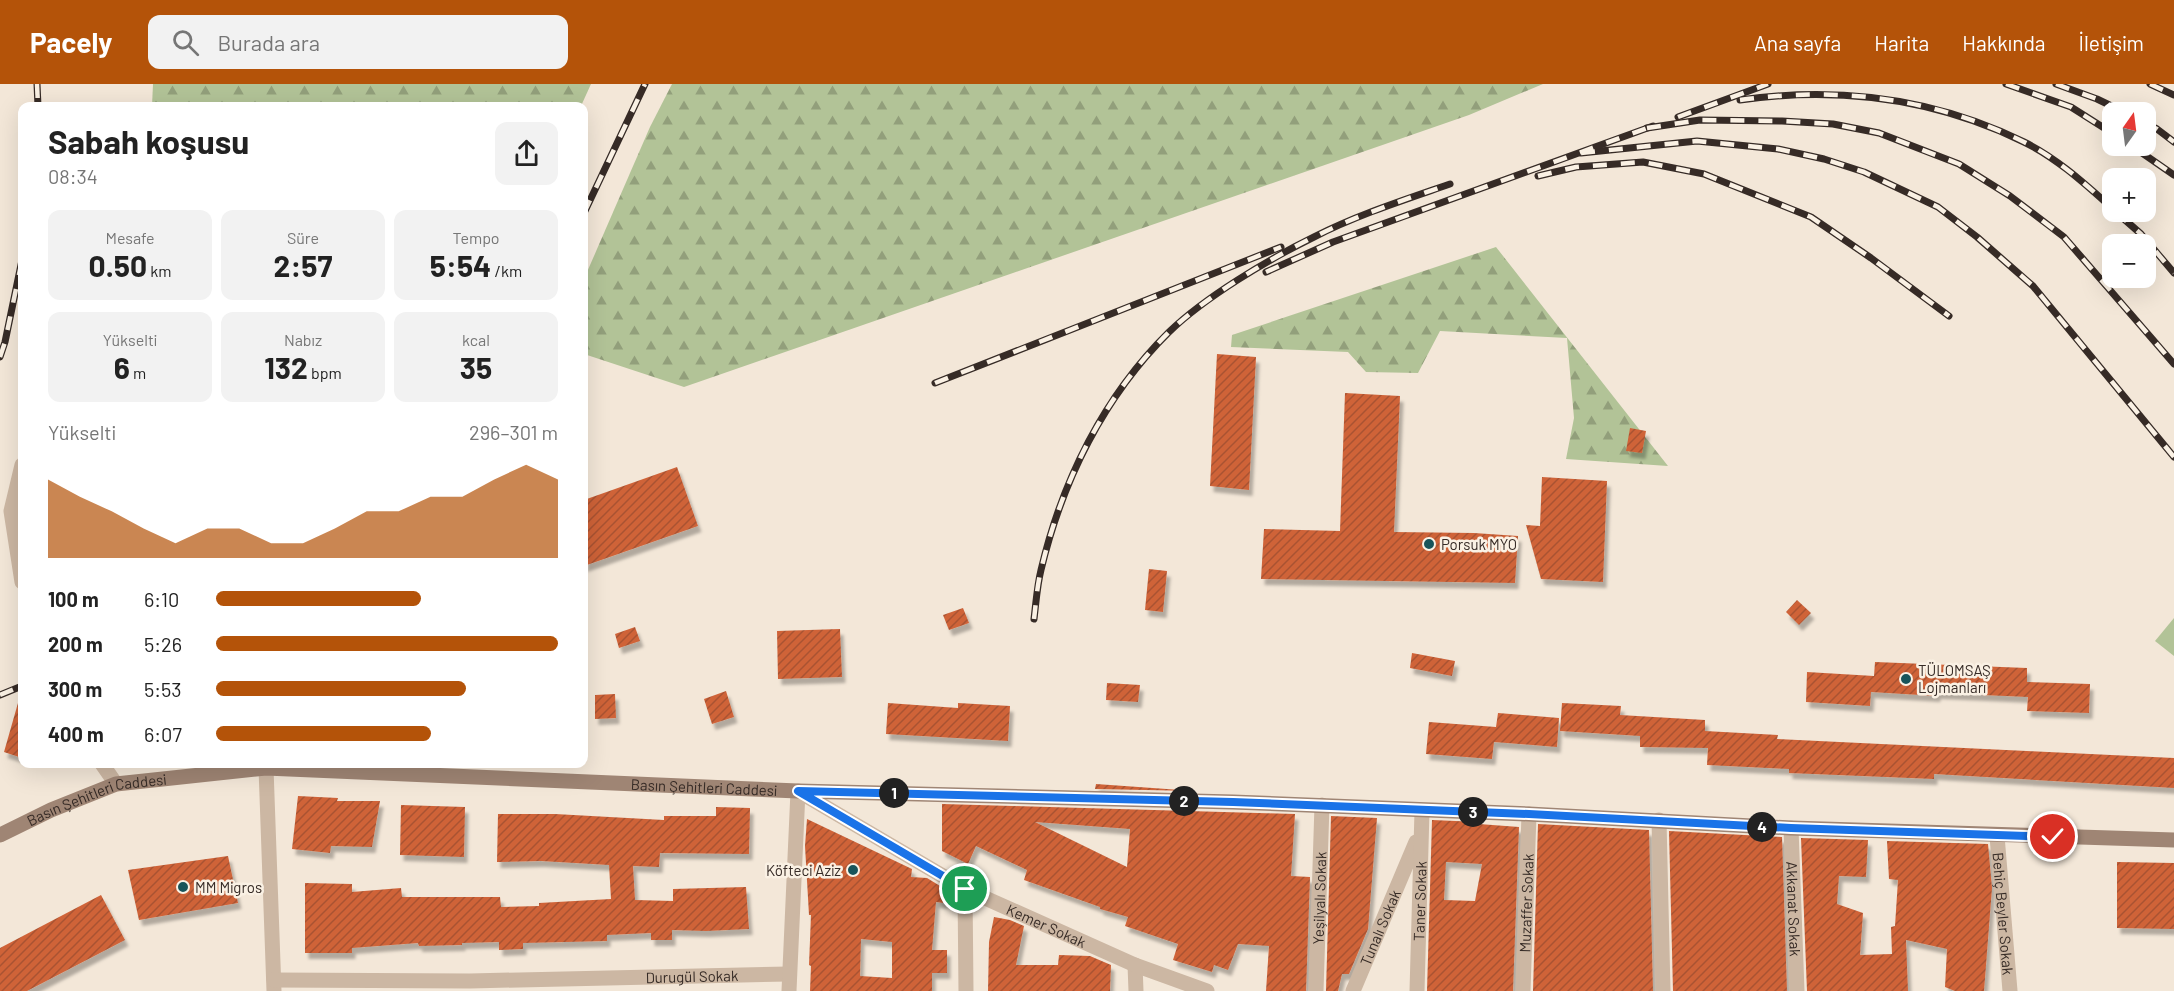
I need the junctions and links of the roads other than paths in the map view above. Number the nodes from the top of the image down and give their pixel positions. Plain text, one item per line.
1 (18, 482) edge
2 (18, 556) edge
3 (105, 768) edge
4 (266, 768) junction
5 (116, 784) junction
6 (798, 791) junction
7 (1322, 806) junction
8 (1422, 811) junction
9 (1529, 814) junction
10 (1659, 820) junction
11 (1791, 828) junction
12 (1420, 832) junction
13 (0, 835) edge
14 (1997, 836) junction
15 (2174, 840) edge
16 (965, 889) junction
17 (1135, 965) junction
18 (789, 974) junction
19 (635, 984) edge
20 (274, 985) edge
21 (470, 986) edge
22 (789, 991) edge
23 (966, 991) edge
24 (1136, 991) edge
25 (1207, 991) edge
26 (1316, 991) edge
27 (1353, 991) edge
28 (1417, 991) edge
29 (1523, 991) edge
30 (1663, 991) edge
31 (1797, 991) edge
32 (2010, 991) edge

1 - 2 street
3 - 5 street
4 - 5 main road, Basın Şehitleri Caddesi
4 - 6 main road, Basın Şehitleri Caddesi
4 - 20 street
5 - 13 main road, Basın Şehitleri Caddesi
6 - 7 main road, Basın Şehitleri Caddesi
6 - 16 street, Kemer Sokak
6 - 18 street
7 - 8 main road, Basın Şehitleri Caddesi
7 - 26 street, Yeşilyalı Sokak
8 - 9 main road, Basın Şehitleri Caddesi
8 - 12 street, Taner Sokak
9 - 10 main road, Basın Şehitleri Caddesi
9 - 29 street, Muzaffer Sokak
10 - 11 main road, Basın Şehitleri Caddesi
10 - 30 street
11 - 14 main road, Basın Şehitleri Caddesi
11 - 31 street, Akkanat Sokak
12 - 27 street, Tunalı Sokak
12 - 28 street, Taner Sokak
14 - 15 main road, Basın Şehitleri Caddesi
14 - 32 street, Behiç Beyler Sokak
16 - 17 street, Kemer Sokak
16 - 23 street
17 - 24 street
17 - 25 street, Kemer Sokak
18 - 19 street, Durugül Sokak
18 - 22 street
19 - 21 street, Durugül Sokak
20 - 21 street, Durugül Sokak

